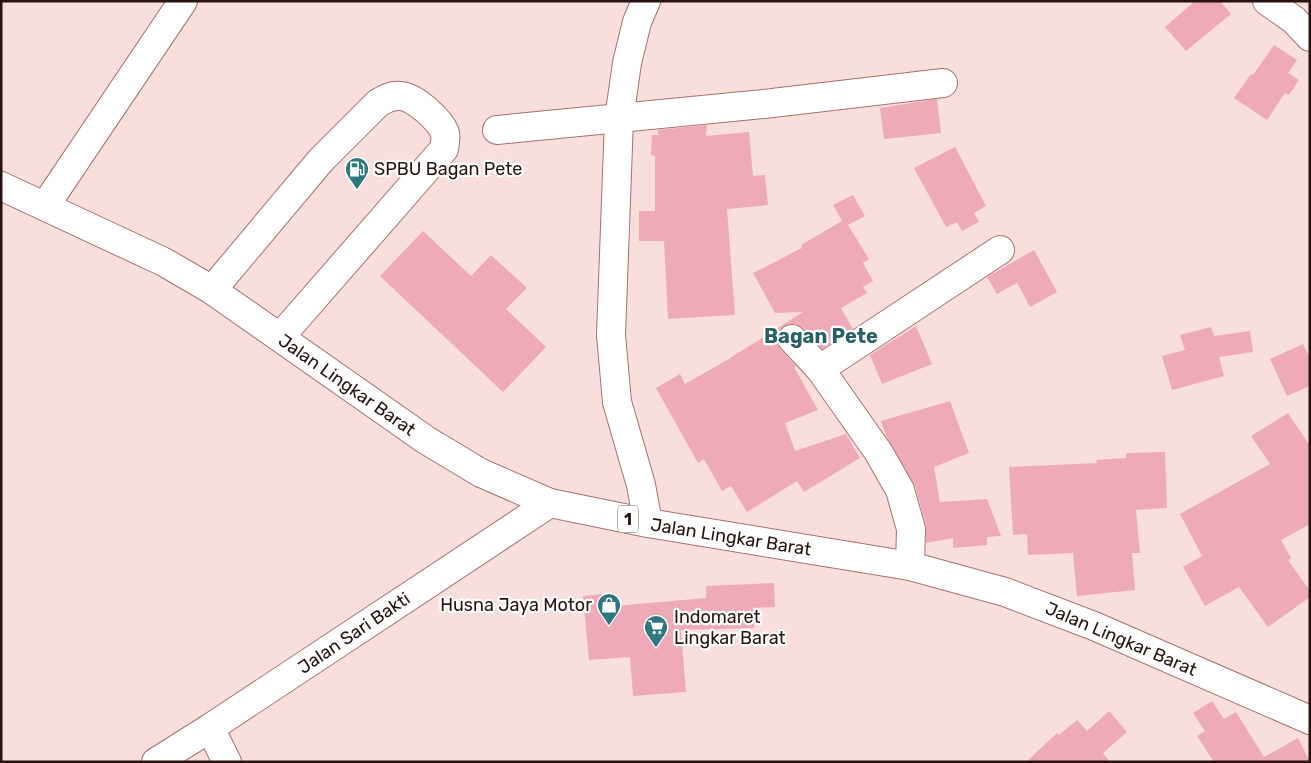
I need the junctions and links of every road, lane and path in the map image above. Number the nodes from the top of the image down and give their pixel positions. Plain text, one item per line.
1 (183, 1) edge
2 (646, 1) edge
3 (1267, 1) edge
4 (1305, 22) edge
5 (943, 83) dead end
6 (619, 119) junction
7 (497, 130) dead end
8 (1, 186) edge
9 (45, 206) junction
10 (1000, 250) dead end
11 (212, 290) junction
12 (280, 337) junction
13 (792, 339) dead end
14 (820, 369) junction
15 (550, 503) junction
16 (648, 523) junction
17 (910, 566) junction
18 (1310, 720) edge
19 (210, 728) junction
20 (156, 762) edge
21 (228, 762) edge

1 - 9 main road
2 - 6 main road
3 - 4 main road
5 - 6 main road
6 - 7 main road
6 - 16 main road
8 - 9 main road, Jalan Lingkar Barat / 1
9 - 11 main road, Jalan Lingkar Barat / 1
10 - 14 main road
11 - 12 main road, Jalan Lingkar Barat / 1
11 - 12 main road
12 - 15 main road, Jalan Lingkar Barat / 1
13 - 14 main road
14 - 17 main road
15 - 16 main road, Jalan Lingkar Barat / 1
15 - 19 main road, Jalan Sari Bakti
16 - 17 main road, Jalan Lingkar Barat / 1
17 - 18 main road, Jalan Lingkar Barat / 1
19 - 20 main road, Jalan Sari Bakti
19 - 21 main road

